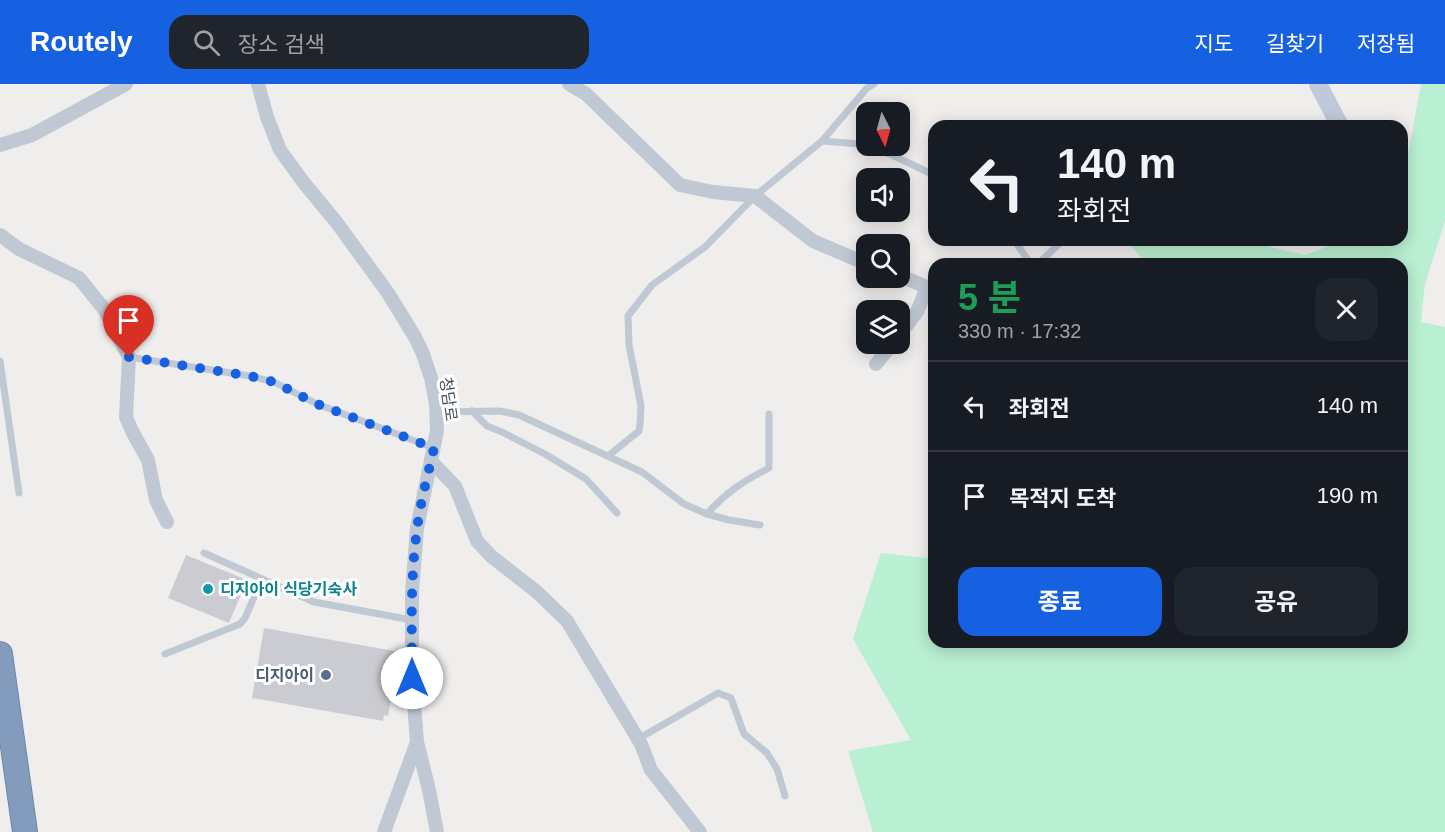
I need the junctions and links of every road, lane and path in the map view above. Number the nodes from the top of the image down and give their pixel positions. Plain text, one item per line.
1 (126, 84) edge
2 (258, 84) edge
3 (569, 84) edge
4 (874, 84) edge
5 (1318, 84) edge
6 (1337, 120) edge
7 (822, 141) junction
8 (0, 145) edge
9 (928, 172) edge
10 (755, 196) junction
11 (0, 235) edge
12 (1057, 246) edge
13 (1044, 258) edge
14 (856, 259) edge
15 (910, 280) edge
16 (910, 321) edge
17 (884, 354) edge
18 (129, 357) junction
19 (0, 361) edge
20 (876, 364) dead end
21 (472, 411) junction
22 (437, 412) junction
23 (769, 414) dead end
24 (433, 455) junction
25 (608, 456) junction
26 (19, 493) dead end
27 (617, 513) dead end
28 (707, 514) junction
29 (167, 522) dead end
30 (760, 525) dead end
31 (204, 553) dead end
32 (262, 579) junction
33 (412, 620) junction
34 (0, 654) edge
35 (165, 654) dead end
36 (638, 739) junction
37 (417, 742) junction
38 (785, 796) dead end
39 (25, 832) edge
40 (384, 832) edge
41 (437, 832) edge
42 (700, 832) edge

1 - 8 street
2 - 22 street, 청담로
3 - 10 street
4 - 7 lane
5 - 6 street
7 - 9 lane
7 - 10 lane
10 - 14 street
10 - 25 lane
11 - 18 street
12 - 13 lane
15 - 16 street
17 - 20 street
18 - 24 lane
18 - 29 street
19 - 26 lane
21 - 22 lane
21 - 25 lane
21 - 27 lane
22 - 24 street, 청담로
23 - 28 lane
24 - 33 street, 청담로
24 - 36 street
25 - 28 lane
28 - 30 lane
31 - 32 lane
32 - 33 lane
32 - 35 lane
33 - 37 street, 청담로
34 - 39 highway
36 - 38 lane
36 - 42 street
37 - 40 street, 청담로
37 - 41 street

